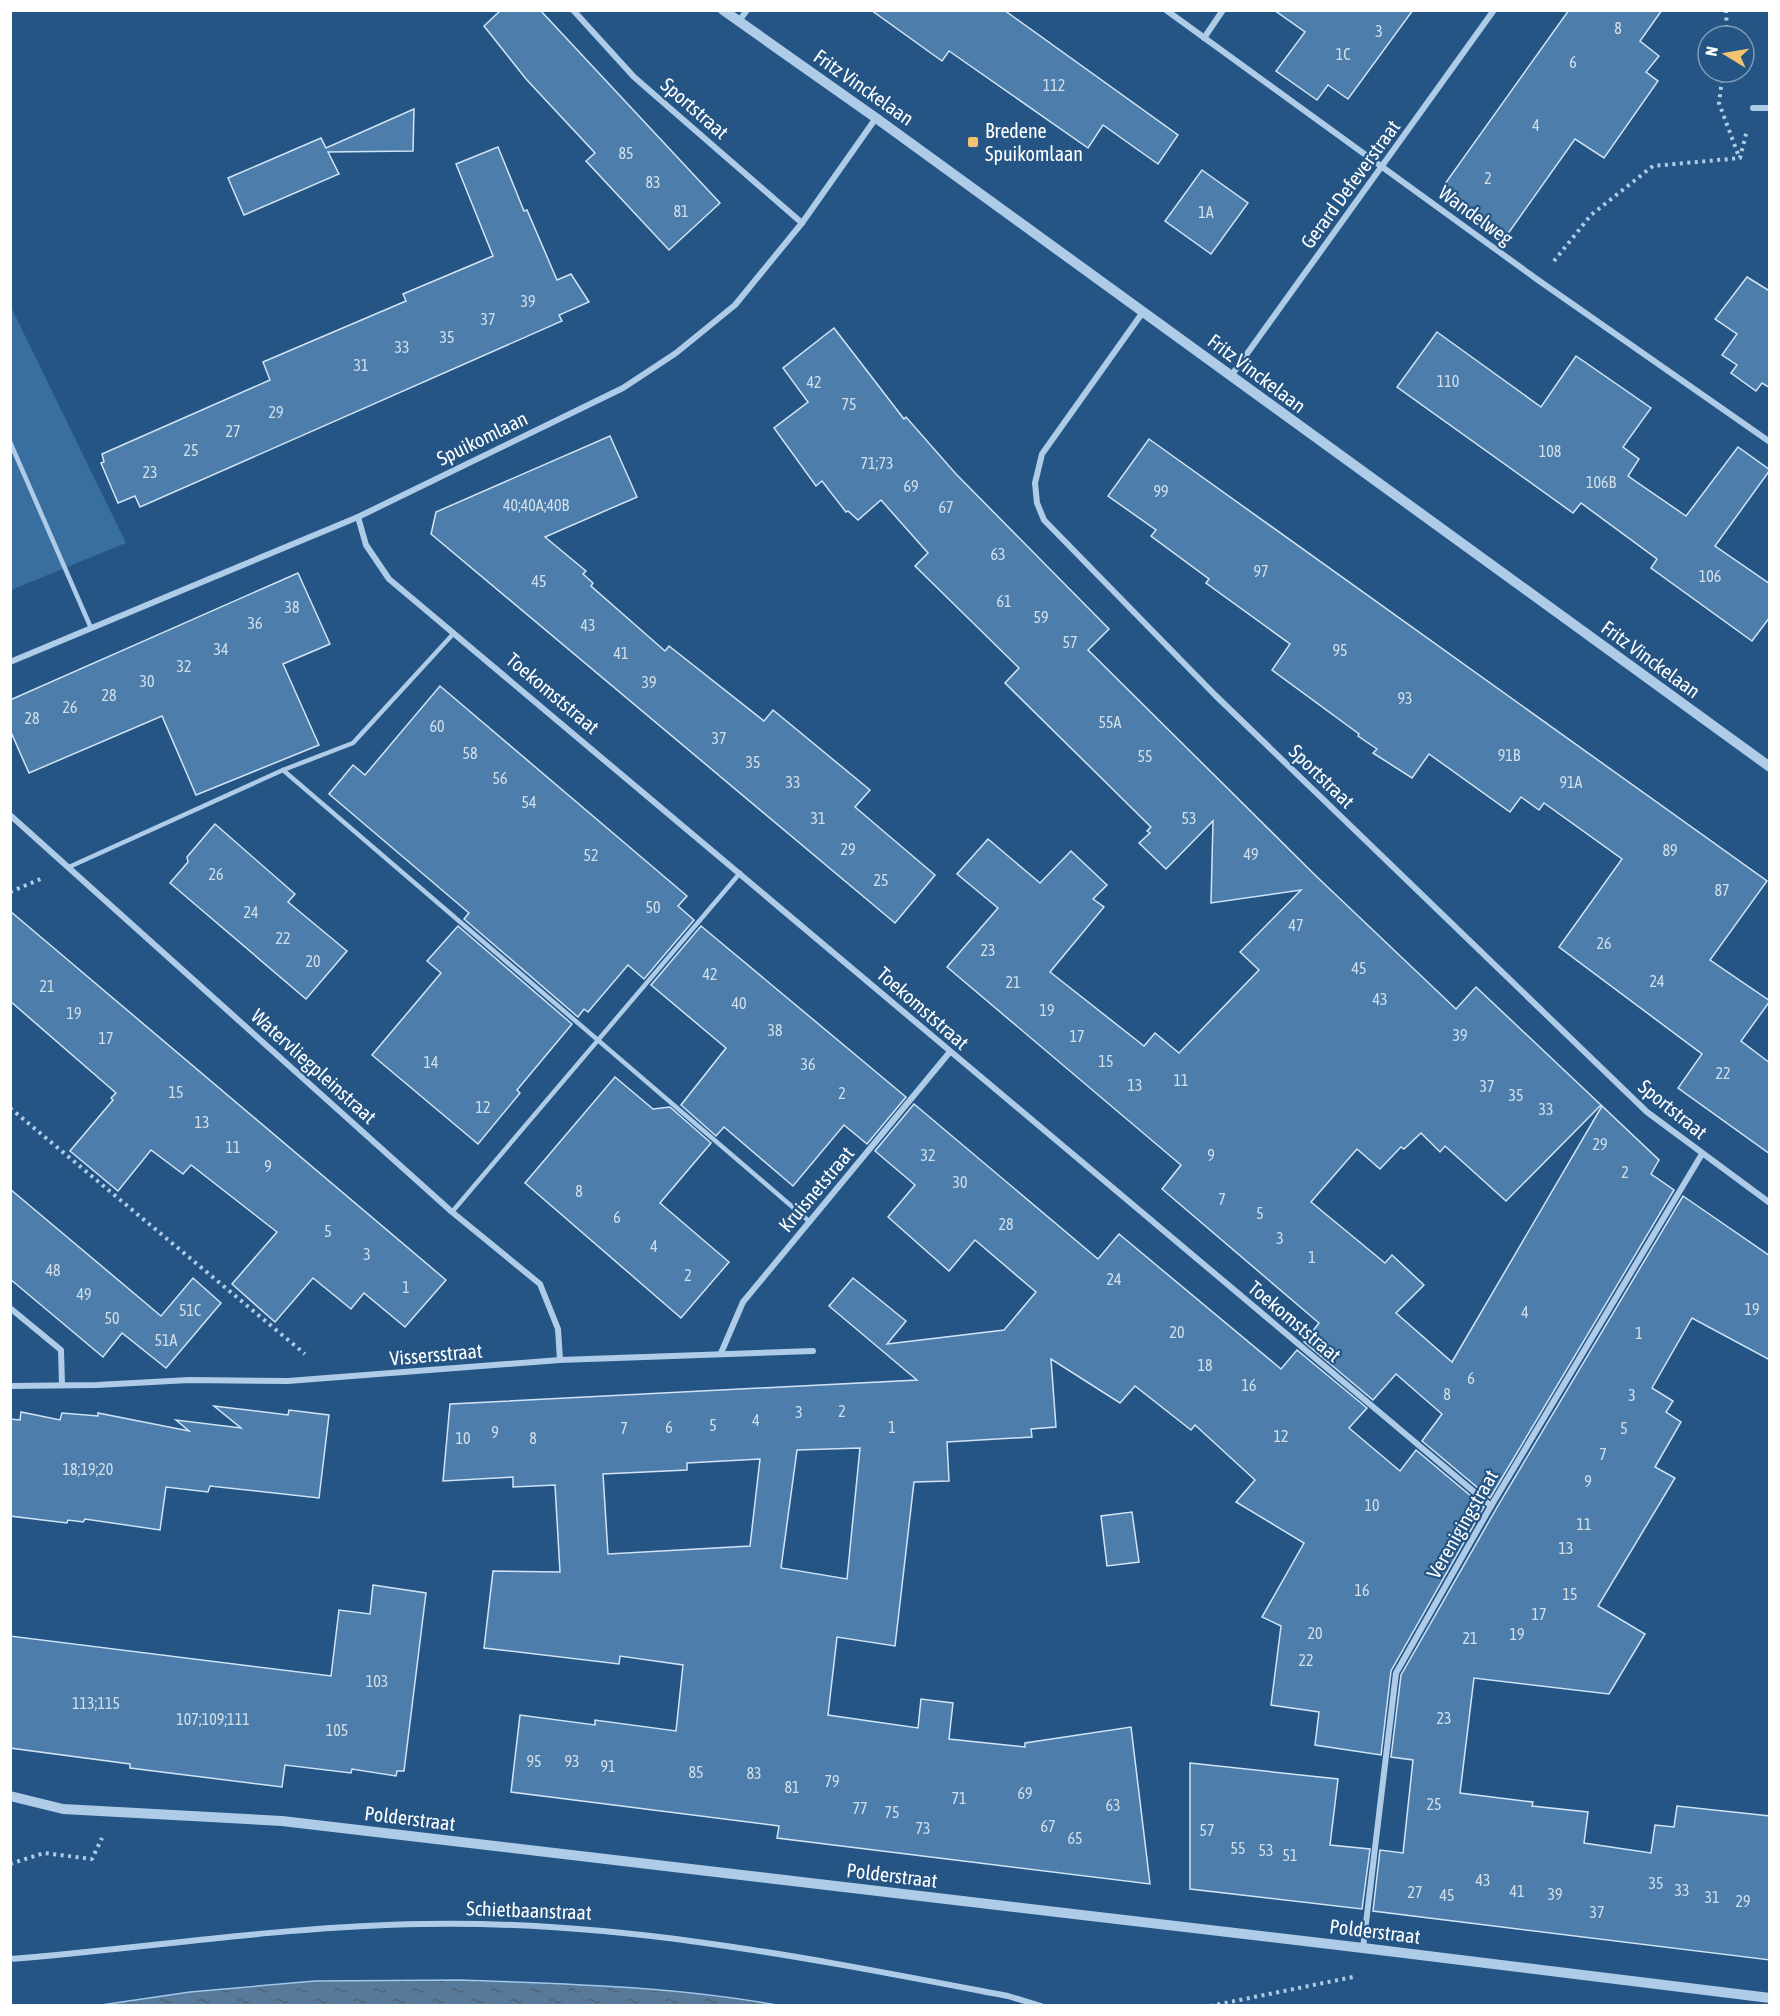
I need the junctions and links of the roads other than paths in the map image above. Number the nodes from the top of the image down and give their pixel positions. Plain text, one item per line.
1 (573, 10) edge
2 (723, 10) edge
3 (747, 10) edge
4 (1166, 10) edge
5 (1223, 10) edge
6 (1494, 10) edge
7 (739, 21) junction
8 (1204, 38) junction
9 (1754, 108) road end
10 (1770, 108) edge
11 (876, 118) junction
12 (1384, 167) junction
13 (802, 223) junction
14 (1143, 312) junction
15 (1231, 376) junction
16 (10, 442) edge
17 (1770, 442) edge
18 (358, 517) junction
19 (91, 628) junction
20 (454, 633) junction
21 (10, 662) edge
22 (1770, 767) edge
23 (283, 770) junction
24 (10, 815) edge
25 (69, 867) junction
26 (741, 872) junction
27 (597, 1042) junction
28 (949, 1053) junction
29 (1702, 1154) junction
30 (1770, 1203) edge
31 (452, 1212) junction
32 (810, 1222) junction
33 (10, 1308) edge
34 (813, 1351) dead end
35 (721, 1353) junction
36 (560, 1360) junction
37 (62, 1385) junction
38 (10, 1386) edge
39 (1491, 1506) junction
40 (10, 1797) edge
41 (1363, 1948) junction
42 (10, 1959) edge
43 (1770, 1998) edge
44 (1041, 2006) edge

1 - 13 street, Sportstraat
2 - 7 street, Fritz Vinckelaan
3 - 7 street
4 - 8 street, Wandelweg
5 - 8 street
6 - 12 street, Gerard Defeverstraat
7 - 11 street, Fritz Vinckelaan
8 - 12 street, Wandelweg
9 - 10 street
11 - 13 street, Spuikomlaan
11 - 14 street, Fritz Vinckelaan
12 - 15 street, Gerard Defeverstraat
12 - 17 street, Wandelweg
13 - 18 street, Spuikomlaan
14 - 15 street, Fritz Vinckelaan
14 - 29 street, Sportstraat
15 - 22 street, Fritz Vinckelaan
16 - 19 lane
18 - 19 street, Spuikomlaan
18 - 20 street, Toekomststraat
19 - 21 street, Spuikomlaan
20 - 23 lane
20 - 26 street, Toekomststraat
23 - 25 lane
23 - 27 lane
24 - 25 street, Watervliegpleinstraat
25 - 31 street, Watervliegpleinstraat
26 - 27 lane
26 - 28 street, Toekomststraat
27 - 31 lane
27 - 32 lane
28 - 32 street, Kruisnetstraat
28 - 39 street, Toekomststraat
29 - 30 street, Sportstraat
29 - 39 street, Verenigingstraat
31 - 36 street, Watervliegpleinstraat
32 - 35 street, Kruisnetstraat
33 - 37 street
34 - 35 street, Vissersstraat
35 - 36 street, Vissersstraat
36 - 37 street, Vissersstraat
37 - 38 street, Vissersstraat
39 - 41 street, Verenigingstraat
40 - 41 street, Polderstraat
41 - 43 street, Polderstraat
42 - 44 street, Schietbaanstraat

